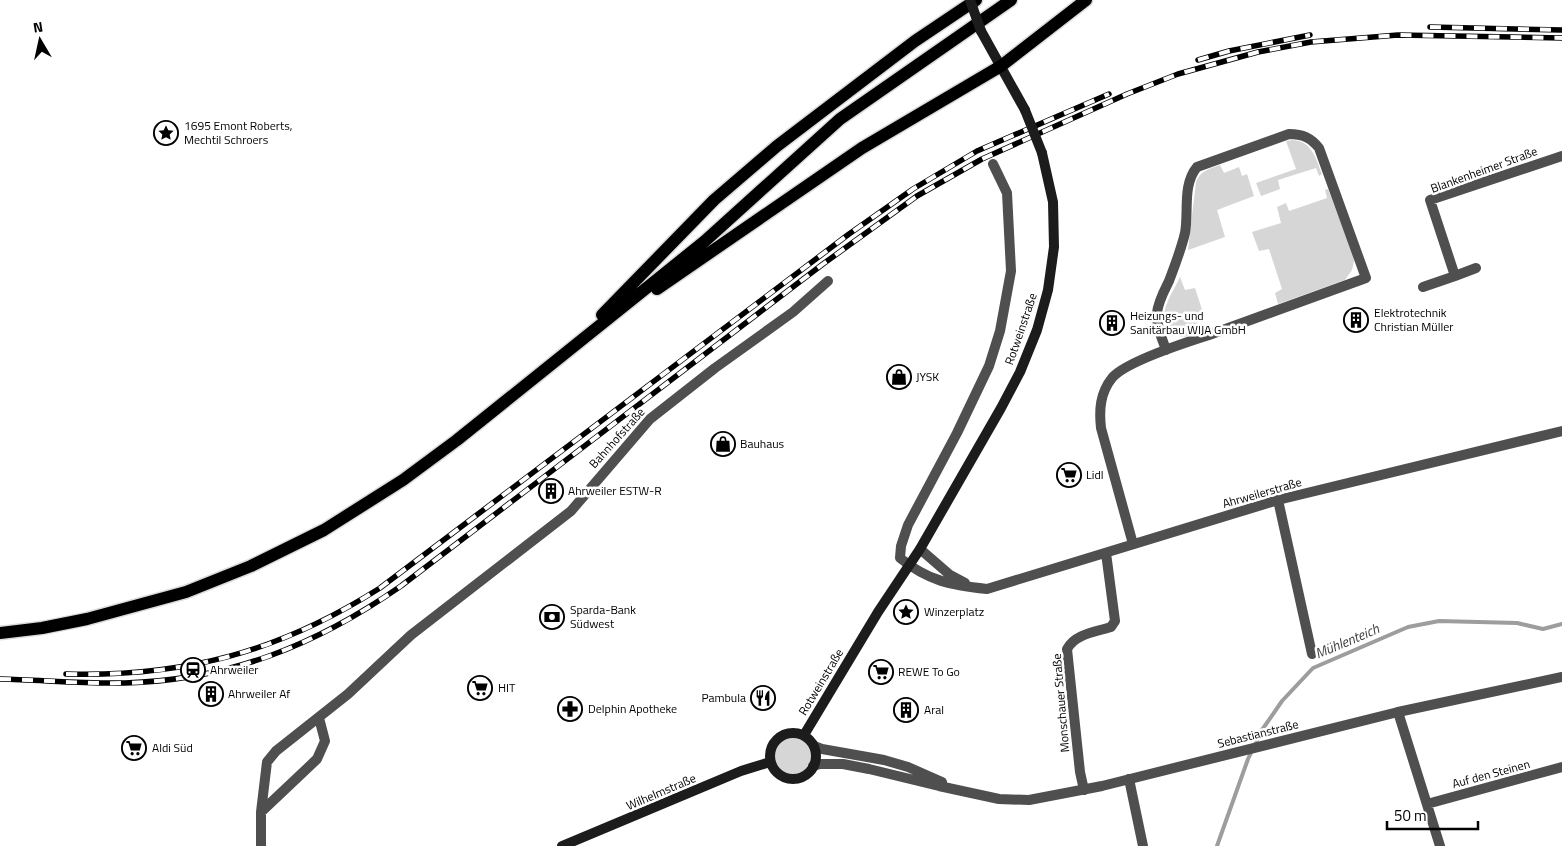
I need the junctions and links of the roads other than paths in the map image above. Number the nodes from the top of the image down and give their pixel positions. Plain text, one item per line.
1 (970, 0) edge
2 (976, 0) edge
3 (1010, 0) edge
4 (1086, 0) edge
5 (1000, 66) junction
6 (1562, 156) edge
7 (993, 164) dead end
8 (1476, 268) dead end
9 (1455, 276) junction
10 (828, 281) dead end
11 (1424, 287) dead end
12 (1166, 350) junction
13 (565, 353) junction
14 (1562, 432) edge
15 (1278, 500) junction
16 (1133, 544) junction
17 (920, 549) junction
18 (1106, 553) junction
19 (909, 566) junction
20 (973, 587) junction
21 (0, 633) edge
22 (1312, 654) dead end
23 (1562, 677) edge
24 (1398, 712) junction
25 (319, 718) junction
26 (804, 736) junction
27 (814, 746) junction
28 (884, 760) junction
29 (770, 762) junction
30 (813, 766) junction
31 (1562, 767) edge
32 (881, 771) junction
33 (1129, 779) junction
34 (959, 789) junction
35 (1084, 790) junction
36 (1427, 804) junction
37 (261, 812) junction
38 (261, 846) edge
39 (562, 846) edge
40 (1143, 846) edge
41 (1440, 846) edge

1 - 5 main road, Rotweinstraße, bridge
2 - 13 main road
3 - 13 main road
4 - 5 main road
5 - 13 main road
5 - 17 main road, Rotweinstraße, bridge
6 - 9 street, Blankenheimer Straße
7 - 19 street, Rotweinstraße
8 - 9 street
9 - 11 street
10 - 25 street, Bahnhofstraße
12 - 12 street
12 - 16 street
13 - 21 main road
14 - 15 street, Ahrweilerstraße
15 - 16 street, Ahrweilerstraße
15 - 22 street
16 - 18 street, Ahrweilerstraße
17 - 19 main road, Rotweinstraße
17 - 20 street
18 - 20 street, Ahrweilerstraße
18 - 35 street, Monschauer Straße
19 - 20 street, Ahrweilerstraße
19 - 26 main road, Rotweinstraße
23 - 24 street, Sebastianstraße
24 - 33 street, Sebastianstraße
24 - 36 street
25 - 37 street, Bahnhofstraße
25 - 37 street
26 - 27 main road
26 - 29 main road
27 - 28 street, Sebastianstraße
27 - 30 main road
28 - 32 street
28 - 34 street, Sebastianstraße
29 - 30 main road
29 - 39 main road, Wilhelmstraße
30 - 32 street, Sebastianstraße
31 - 36 street, Auf den Steinen
32 - 34 street, Sebastianstraße
33 - 35 street, Sebastianstraße
33 - 40 street
34 - 35 street, Sebastianstraße
36 - 41 street
37 - 38 street, Bahnhofstraße

